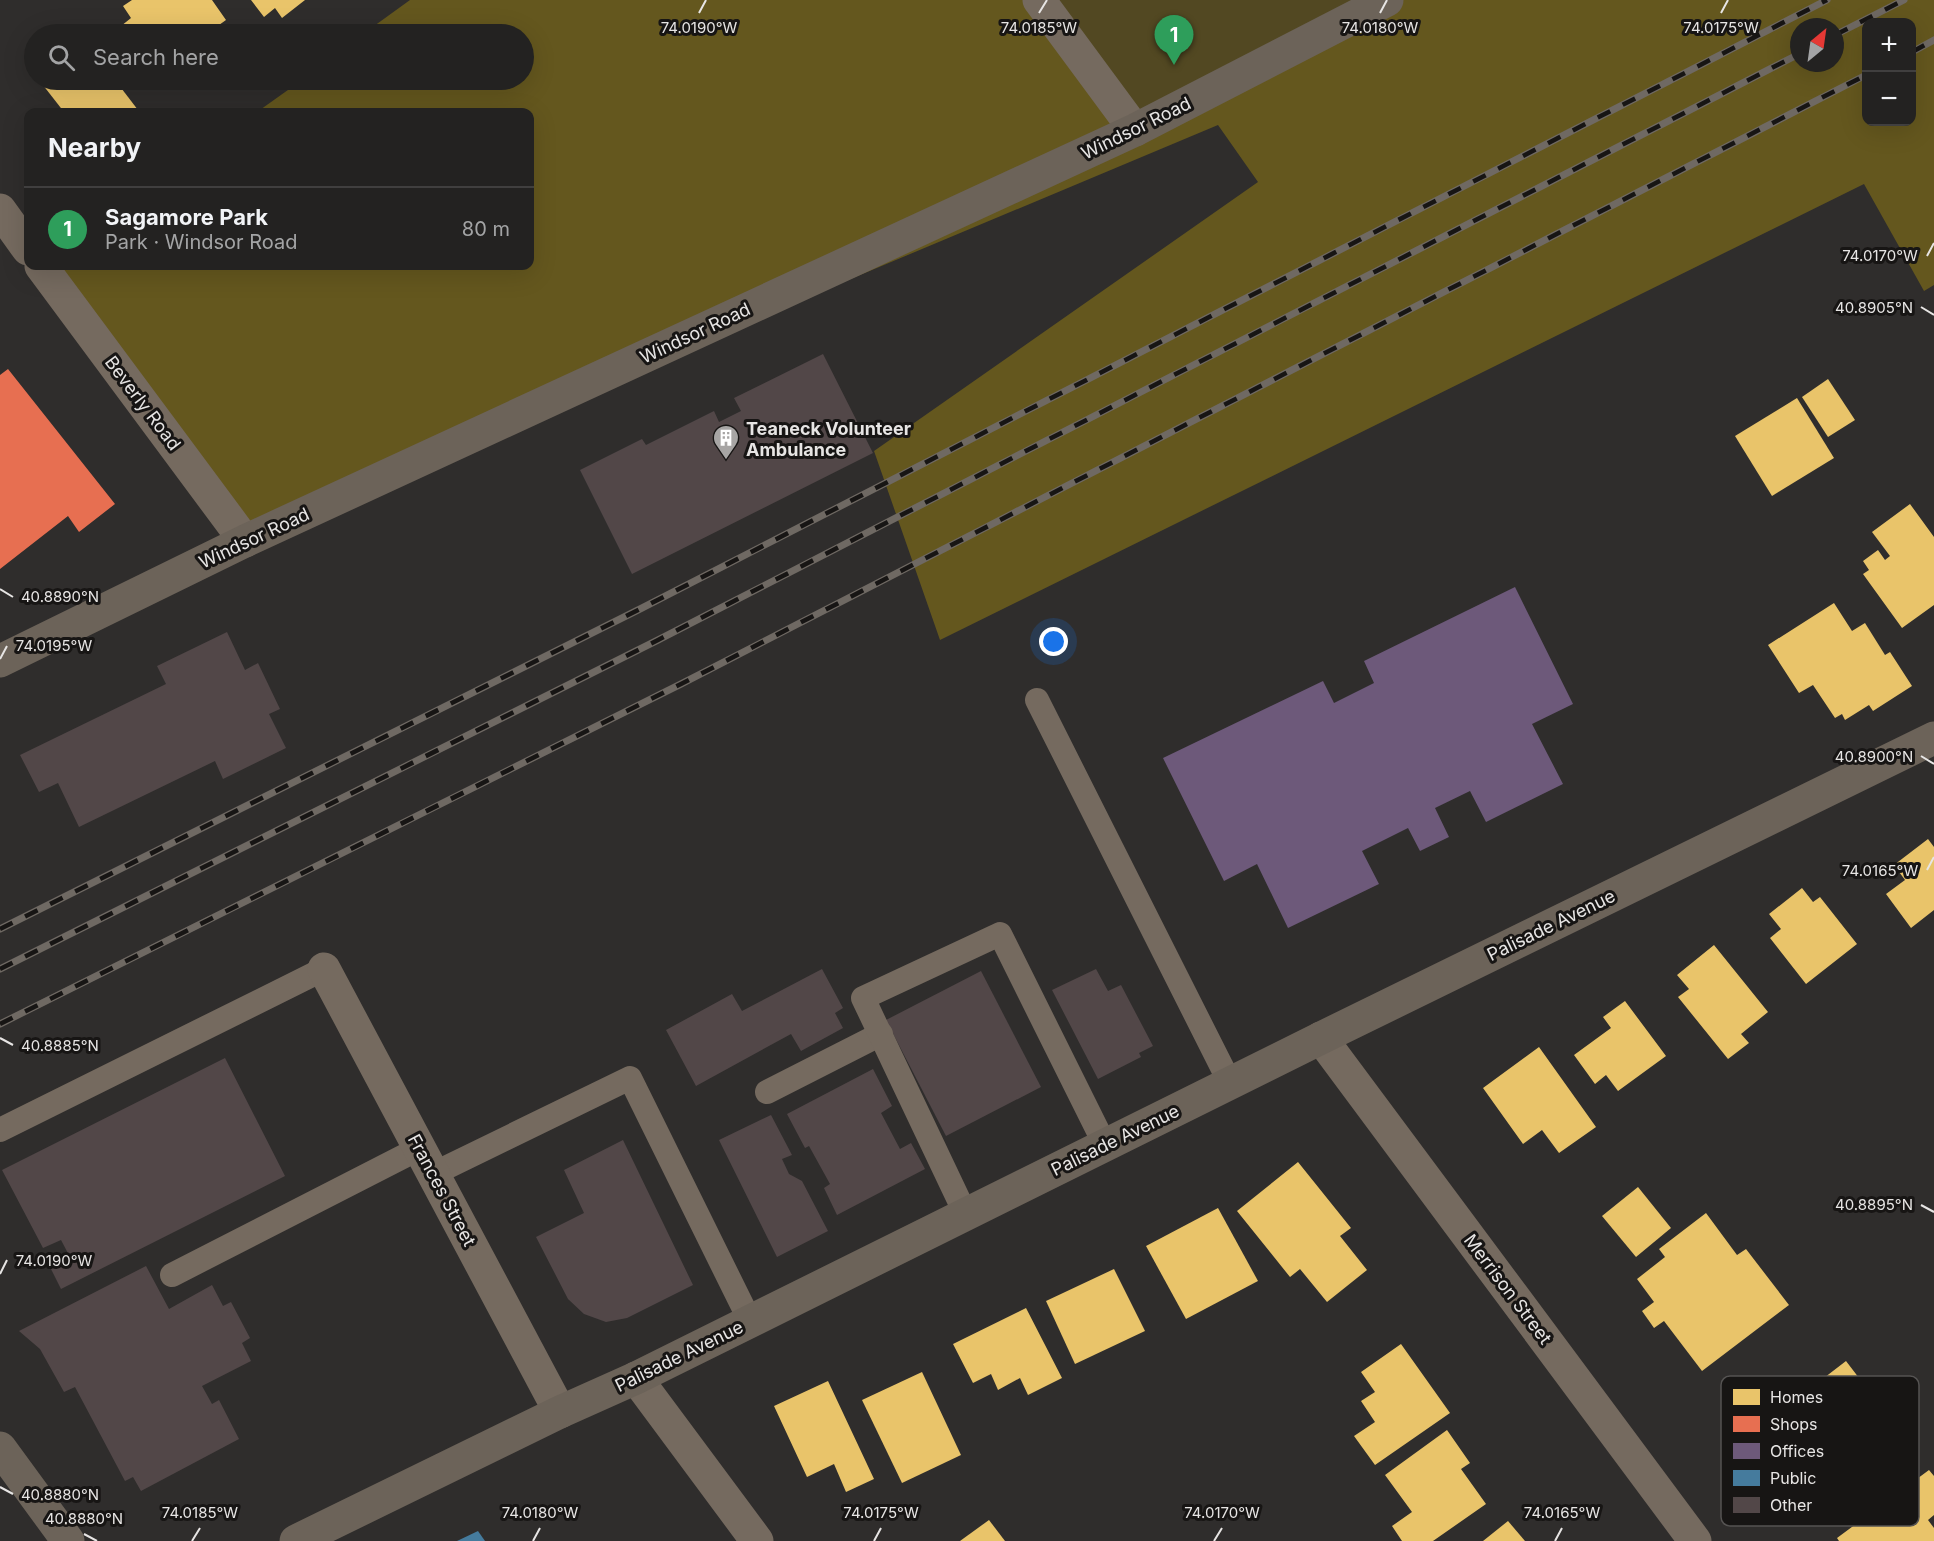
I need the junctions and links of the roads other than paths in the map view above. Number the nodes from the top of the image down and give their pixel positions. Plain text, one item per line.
1 (1039, 0) edge
2 (1388, 0) edge
3 (1136, 130) junction
4 (44, 270) edge
5 (245, 541) junction
6 (0, 661) edge
7 (1037, 700) dead end
8 (1934, 738) edge
9 (324, 969) joint
10 (881, 1034) junction
11 (1321, 1038) junction
12 (1230, 1083) junction
13 (767, 1092) dead end
14 (0, 1130) edge
15 (1105, 1145) junction
16 (427, 1161) junction
17 (966, 1215) junction
18 (172, 1275) dead end
19 (750, 1321) junction
20 (636, 1378) junction
21 (560, 1412) junction
22 (0, 1448) edge
23 (68, 1541) edge
24 (296, 1541) edge
25 (757, 1541) edge
26 (1695, 1541) edge

1 - 3 street
2 - 3 street, Windsor Road
3 - 5 street, Windsor Road
4 - 5 street, Beverly Road
5 - 6 street, Windsor Road
7 - 12 lane
8 - 11 street, Palisade Avenue
9 - 14 lane
9 - 16 street, Frances Street
10 - 13 lane
10 - 15 lane
10 - 17 lane
11 - 12 street, Palisade Avenue
11 - 26 street, Merrison Street
12 - 15 street, Palisade Avenue
15 - 17 street, Palisade Avenue
16 - 18 lane
16 - 19 lane
16 - 21 street, Frances Street
17 - 19 street, Palisade Avenue
19 - 20 street, Palisade Avenue
20 - 21 street, Palisade Avenue
20 - 25 street
21 - 24 street, Palisade Avenue
22 - 23 street

